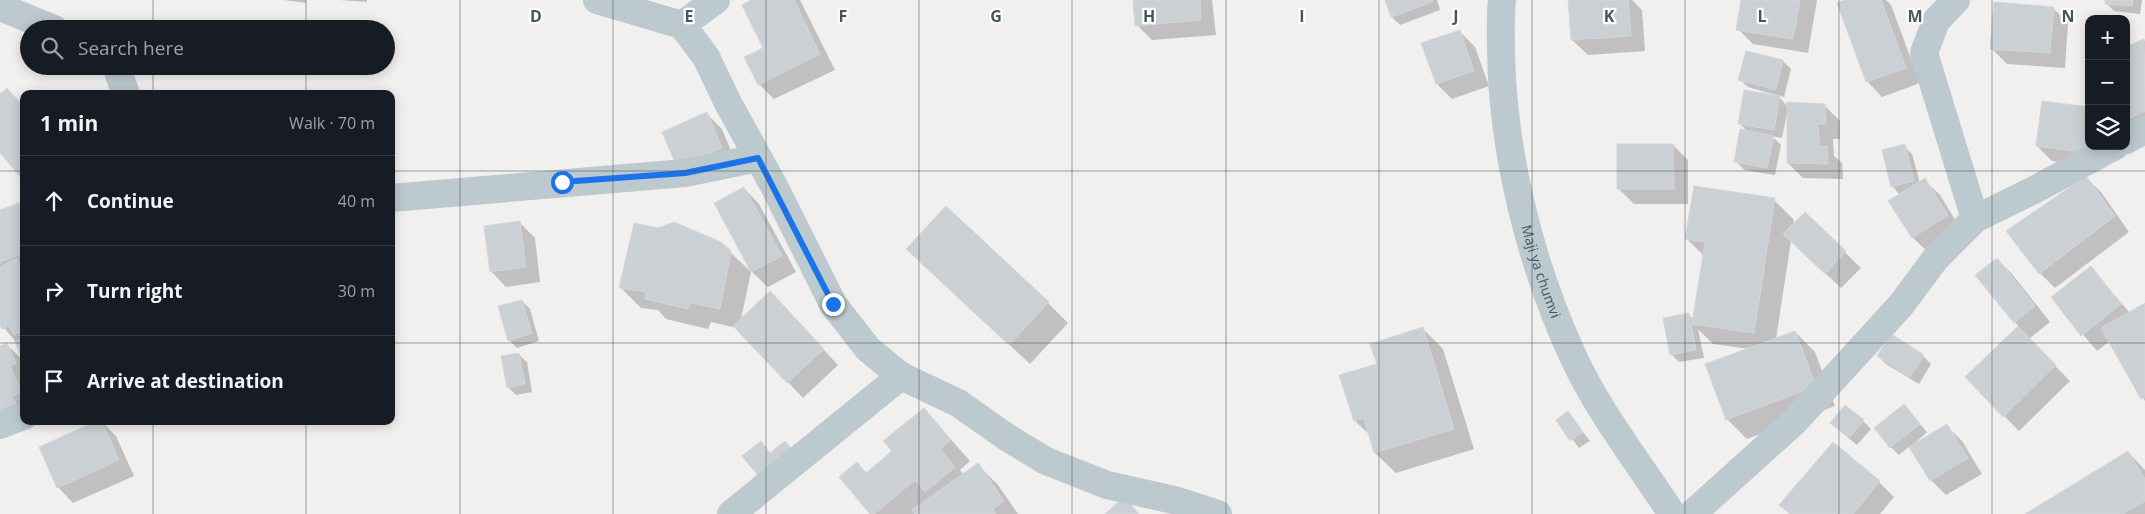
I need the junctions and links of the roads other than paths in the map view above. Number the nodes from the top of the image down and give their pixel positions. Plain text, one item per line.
1 (597, 0) edge
2 (716, 0) edge
3 (1502, 0) edge
4 (1956, 0) edge
5 (0, 8) edge
6 (31, 20) edge
7 (682, 26) junction
8 (119, 75) edge
9 (125, 90) edge
10 (2145, 130) edge
11 (2130, 138) edge
12 (2107, 150) edge
13 (758, 158) junction
14 (395, 198) edge
15 (1975, 219) junction
16 (901, 376) junction
17 (20, 418) edge
18 (0, 425) edge
19 (731, 514) edge
20 (1218, 514) edge
21 (1672, 514) edge
22 (1692, 514) edge

1 - 7 street
2 - 7 street
3 - 21 street, Maji ya chumvi
4 - 15 street
5 - 6 street
7 - 13 street
8 - 9 street
10 - 11 street
12 - 15 street
13 - 14 street
13 - 16 street
15 - 22 street
16 - 19 street
16 - 20 street
17 - 18 street

